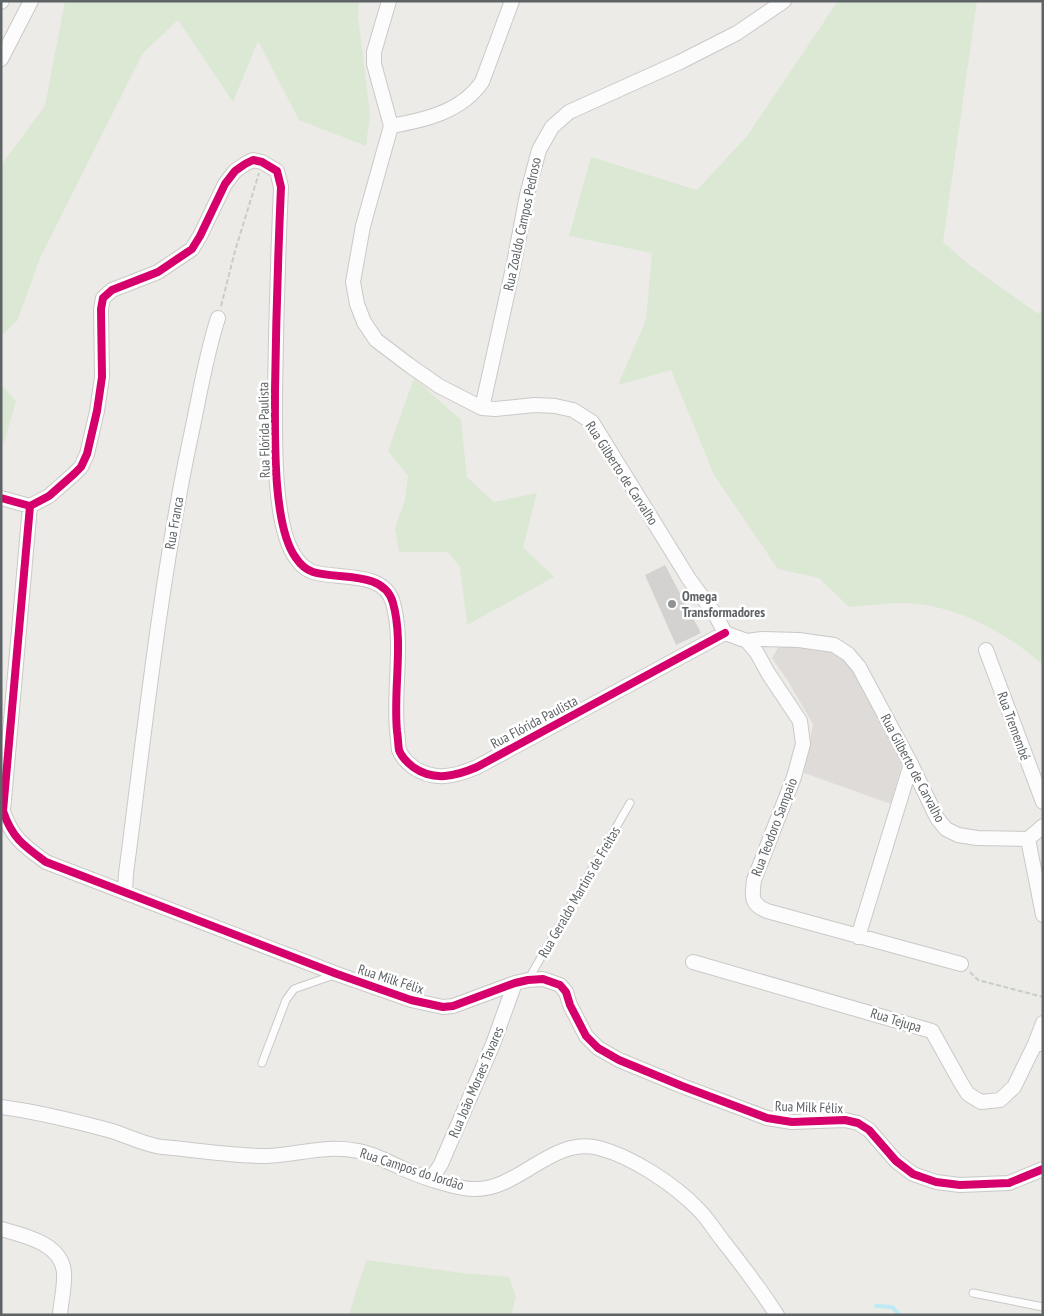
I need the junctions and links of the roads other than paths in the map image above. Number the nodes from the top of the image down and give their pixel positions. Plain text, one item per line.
1 (31, 1) edge
2 (389, 1) edge
3 (512, 1) edge
4 (784, 1) edge
5 (1, 59) edge
6 (391, 126) junction
7 (218, 318) road end
8 (482, 408) junction
9 (1, 498) edge
10 (30, 506) junction
11 (725, 633) junction
12 (747, 641) junction
13 (986, 650) dead end
14 (911, 764) junction
15 (1043, 802) edge
16 (630, 803) dead end
17 (1043, 826) edge
18 (1028, 839) junction
19 (126, 892) junction
20 (1043, 915) edge
21 (858, 937) junction
22 (694, 962) dead end
23 (961, 964) road end
24 (337, 974) junction
25 (522, 982) junction
26 (1043, 1023) edge
27 (1039, 1044) edge
28 (262, 1063) dead end
29 (1, 1107) edge
30 (1043, 1169) edge
31 (432, 1178) junction
32 (1, 1229) edge
33 (973, 1293) dead end
34 (1043, 1307) edge
35 (60, 1315) edge
36 (777, 1315) edge

1 - 5 street
2 - 6 street
3 - 6 street
4 - 8 street, Rua Zoaldo Campos Pedroso
6 - 8 street, Rua Gilberto de Carvalho
7 - 19 street, Rua Franca
8 - 11 street, Rua Gilberto de Carvalho
9 - 10 street
10 - 11 street, Rua Flórida Paulista
10 - 19 street, Rua Milk Félix
11 - 12 street, Rua Gilberto de Carvalho
12 - 14 street, Rua Gilberto de Carvalho
12 - 21 street, Rua Teodoro Sampaio
13 - 15 street, Rua Tremembé
14 - 18 street, Rua Gilberto de Carvalho
14 - 21 street
16 - 25 lane, Rua Geraldo Martins de Freitas
17 - 18 street
18 - 20 street
19 - 24 street, Rua Milk Félix
21 - 23 street, Rua Teodoro Sampaio
22 - 27 street, Rua Tejupa
24 - 25 street, Rua Milk Félix
24 - 28 lane
25 - 30 street, Rua Milk Félix
25 - 31 street, Rua João Moraes Tavares
26 - 27 street, Rua Tejupa
29 - 31 street, Rua Campos do Jordão
31 - 36 street, Rua Campos do Jordão
32 - 35 street
33 - 34 lane

